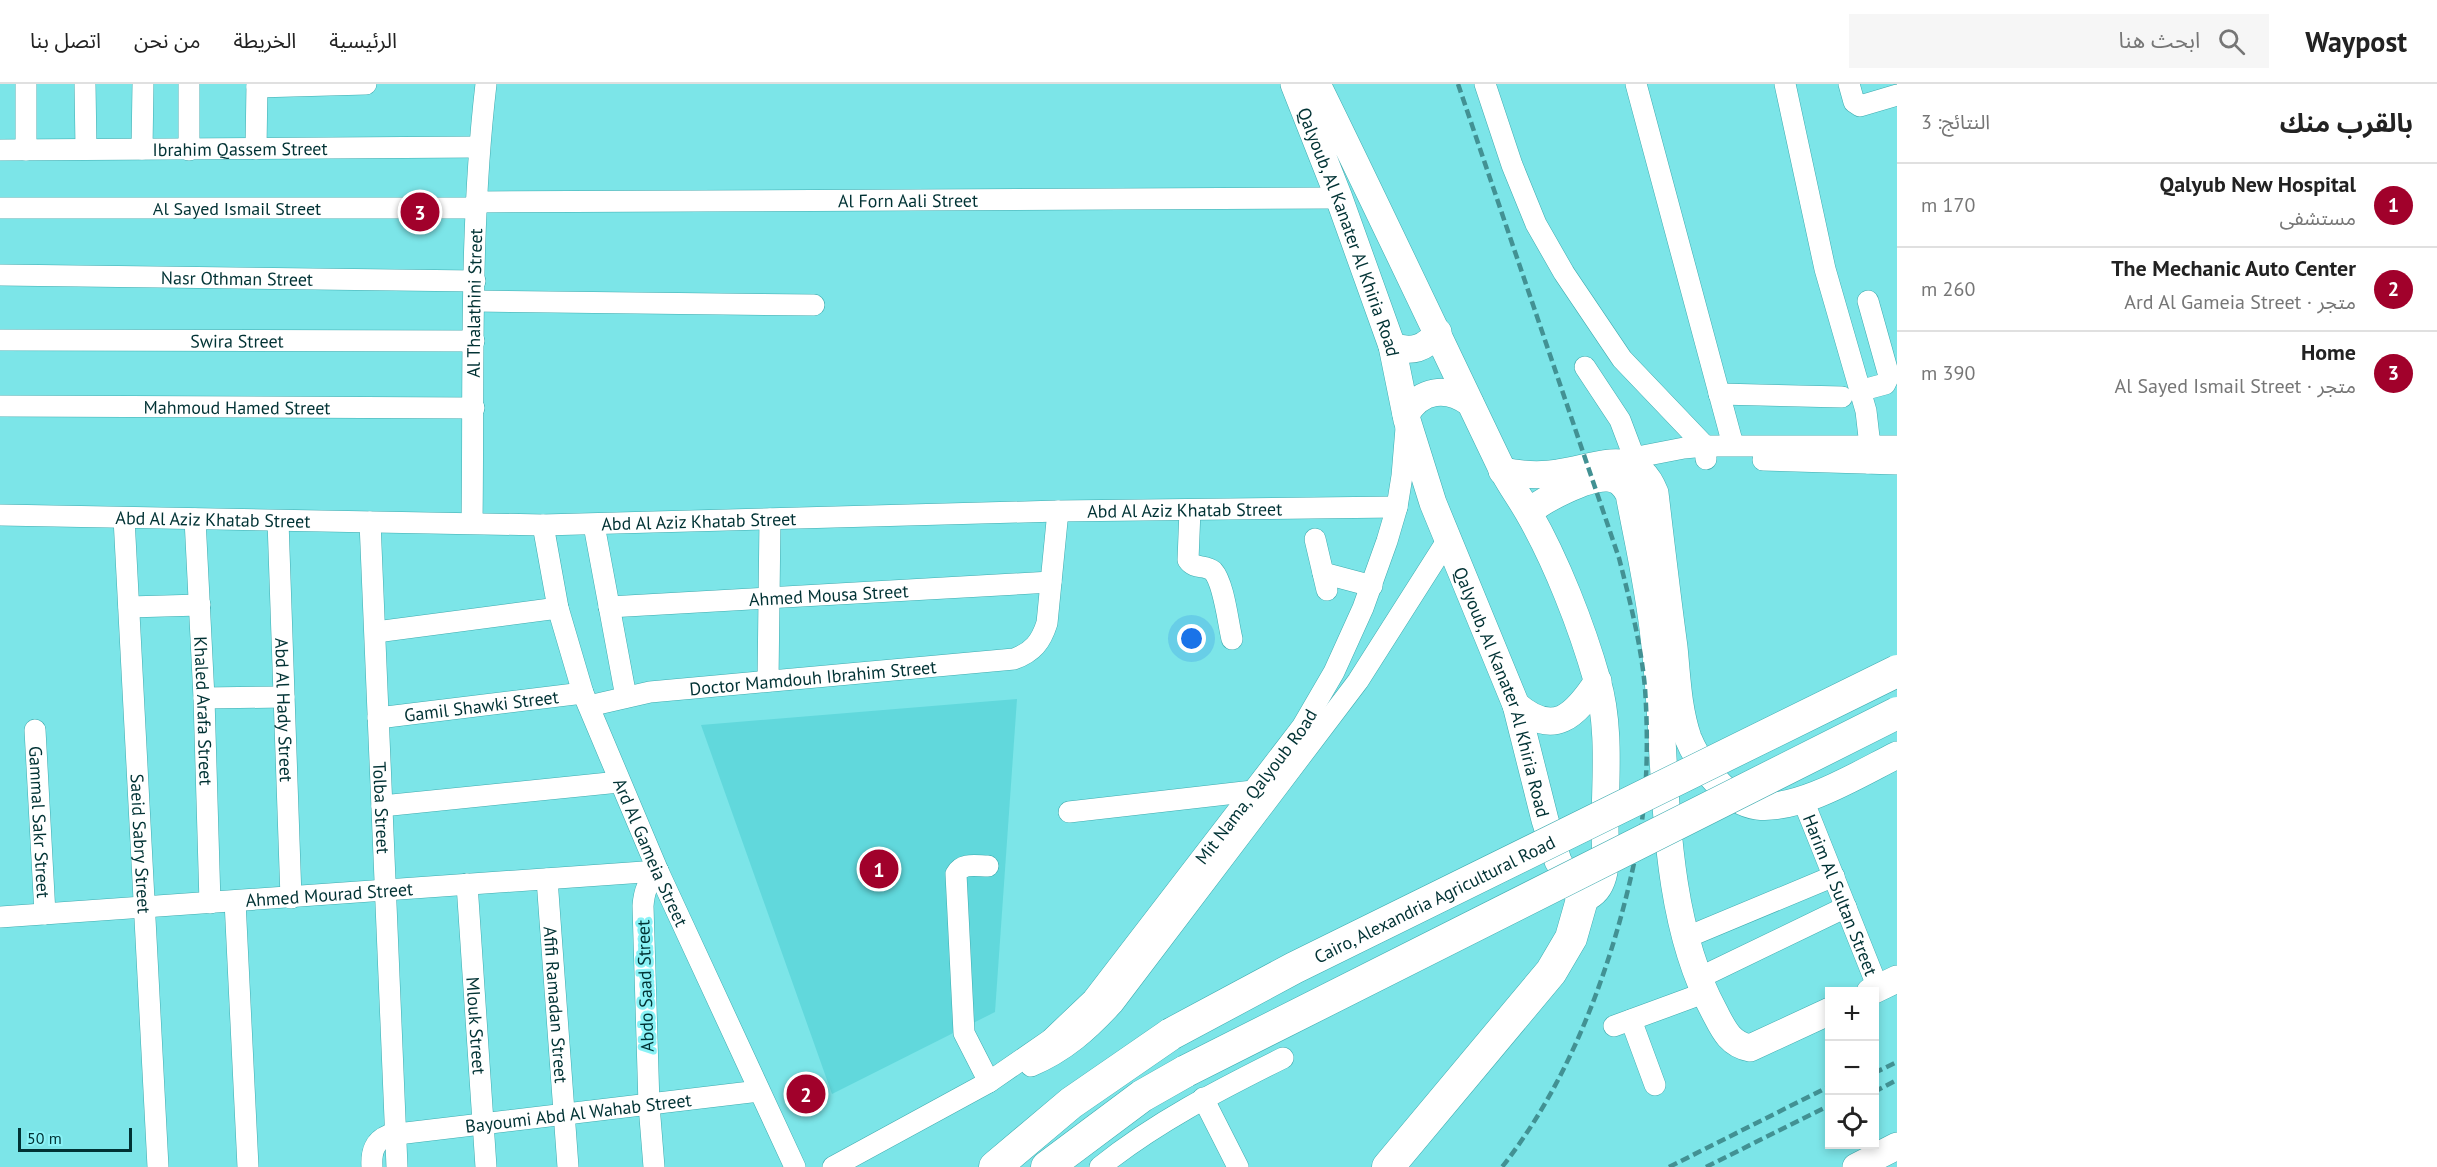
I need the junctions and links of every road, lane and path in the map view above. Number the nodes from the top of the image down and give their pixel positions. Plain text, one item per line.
1 (26, 84) edge
2 (85, 84) edge
3 (143, 84) edge
4 (189, 84) edge
5 (366, 84) edge
6 (486, 84) edge
7 (1294, 84) edge
8 (1317, 84) edge
9 (1485, 84) edge
10 (1636, 84) edge
11 (1786, 84) edge
12 (1849, 84) edge
13 (257, 86) edge
14 (1897, 95) edge
15 (479, 147) junction
16 (86, 149) junction
17 (142, 149) junction
18 (256, 149) junction
19 (0, 150) edge
20 (26, 150) junction
21 (189, 150) junction
22 (1340, 198) junction
23 (476, 205) junction
24 (0, 208) edge
25 (0, 275) edge
26 (475, 291) junction
27 (1868, 301) dead end
28 (814, 305) dead end
29 (1438, 332) junction
30 (0, 340) edge
31 (474, 341) junction
32 (1392, 346) junction
33 (1586, 367) dead end
34 (1719, 394) junction
35 (1851, 394) junction
36 (1470, 402) junction
37 (0, 406) edge
38 (474, 408) junction
39 (1406, 417) junction
40 (1733, 445) junction
41 (1897, 446) edge
42 (1705, 452) junction
43 (1869, 454) junction
44 (1897, 464) edge
45 (1629, 468) junction
46 (1502, 471) junction
47 (1397, 507) junction
48 (1190, 510) junction
49 (1058, 511) junction
50 (1528, 512) junction
51 (0, 515) edge
52 (124, 518) junction
53 (195, 519) junction
54 (770, 519) junction
55 (278, 521) junction
56 (370, 522) junction
57 (472, 523) junction
58 (543, 525) junction
59 (594, 525) junction
60 (1315, 539) dead end
61 (1447, 541) junction
62 (1051, 582) junction
63 (1371, 586) junction
64 (769, 598) junction
65 (200, 605) junction
66 (129, 607) junction
67 (609, 607) junction
68 (558, 608) junction
69 (376, 632) junction
70 (1232, 639) dead end
71 (1897, 671) edge
72 (768, 681) junction
73 (1598, 681) junction
74 (284, 697) junction
75 (626, 697) junction
76 (204, 699) junction
77 (586, 700) junction
78 (1516, 705) junction
79 (1897, 713) edge
80 (378, 718) junction
81 (35, 730) dead end
82 (1897, 755) edge
83 (619, 782) junction
84 (1253, 791) junction
85 (1803, 800) junction
86 (382, 806) junction
87 (1069, 812) dead end
88 (988, 866) dead end
89 (658, 871) junction
90 (1834, 876) junction
91 (547, 879) junction
92 (467, 884) junction
93 (386, 890) junction
94 (1583, 896) junction
95 (291, 898) junction
96 (235, 901) junction
97 (210, 903) junction
98 (144, 906) junction
99 (1846, 907) junction
100 (45, 914) junction
101 (0, 917) edge
102 (1685, 938) junction
103 (1702, 986) junction
104 (1882, 986) edge
105 (1825, 1013) edge
106 (1283, 1058) dead end
107 (989, 1082) junction
108 (1655, 1085) dead end
109 (759, 1091) junction
110 (1203, 1098) junction
111 (649, 1105) junction
112 (564, 1114) junction
113 (483, 1124) junction
114 (396, 1134) junction
115 (1897, 1146) edge
116 (158, 1167) edge
117 (248, 1167) edge
118 (372, 1167) edge
119 (398, 1167) edge
120 (486, 1167) edge
121 (568, 1167) edge
122 (654, 1167) edge
123 (795, 1167) edge
124 (833, 1167) edge
125 (994, 1167) edge
126 (1047, 1167) edge
127 (1100, 1167) edge
128 (1238, 1167) edge
129 (1388, 1167) edge
130 (1856, 1167) edge

1 - 20 street
2 - 16 street
3 - 17 street
4 - 21 street
5 - 13 street
6 - 15 street, Al Thalathini Street
7 - 22 main road, Qalyoub, Al Kanater Al Khiria Road
8 - 29 main road, Qalyoub, Al Kanater Al Khiria Road
9 - 42 street
10 - 34 street
11 - 35 street
12 - 14 street
13 - 18 street
15 - 18 street, Ibrahim Qassem Street
15 - 23 street, Al Thalathini Street
16 - 17 street, Ibrahim Qassem Street
16 - 20 street, Ibrahim Qassem Street
17 - 21 street, Ibrahim Qassem Street
18 - 21 street, Ibrahim Qassem Street
19 - 20 street, Ibrahim Qassem Street
22 - 23 street, Al Forn Aali Street
22 - 32 main road, Qalyoub, Al Kanater Al Khiria Road
23 - 24 street, Al Sayed Ismail Street
23 - 26 street, Al Thalathini Street
25 - 26 street, Nasr Othman Street
26 - 28 street, Nasr Othman Street
26 - 31 street, Al Thalathini Street
27 - 35 street
29 - 32 main road
29 - 36 main road, Qalyoub, Al Kanater Al Khiria Road
30 - 31 street, Swira Street
31 - 38 street, Al Thalathini Street
32 - 39 main road, Qalyoub, Al Kanater Al Khiria Road
33 - 45 street
34 - 35 street
34 - 40 street
35 - 43 street
36 - 39 main road
36 - 46 main road, Qalyoub, Al Kanater Al Khiria Road
37 - 38 street, Mahmoud Hamed Street
38 - 57 street, Al Thalathini Street
39 - 47 street, Mit Nama, Qalyoub Road
39 - 61 main road, Qalyoub, Al Kanater Al Khiria Road
40 - 42 street
40 - 43 street
41 - 43 street
42 - 43 street
42 - 45 street
43 - 44 street
45 - 46 main road
45 - 50 main road
45 - 85 main road
45 - 102 main road
46 - 50 main road, Qalyoub, Al Kanater Al Khiria Road
47 - 48 street, Abd Al Aziz Khatab Street
47 - 63 street, Mit Nama, Qalyoub Road
48 - 49 street, Abd Al Aziz Khatab Street
48 - 70 street
49 - 54 street, Abd Al Aziz Khatab Street
49 - 62 street
50 - 73 main road, Qalyoub, Al Kanater Al Khiria Road
51 - 52 street, Abd Al Aziz Khatab Street
52 - 53 street, Abd Al Aziz Khatab Street
52 - 66 street, Saeid Sabry Street
53 - 55 street, Abd Al Aziz Khatab Street
53 - 65 street, Khaled Arafa Street
54 - 59 street, Abd Al Aziz Khatab Street
54 - 64 street
55 - 56 street, Abd Al Aziz Khatab Street
55 - 74 street, Abd Al Hady Street
56 - 57 street, Abd Al Aziz Khatab Street
56 - 69 street, Tolba Street
57 - 58 street, Abd Al Aziz Khatab Street
58 - 59 street, Abd Al Aziz Khatab Street
58 - 68 street, Ard Al Gameia Street
59 - 67 street
60 - 63 street
61 - 78 main road, Qalyoub, Al Kanater Al Khiria Road
61 - 107 street, Mit Nama, Qalyoub Road
62 - 64 street, Ahmed Mousa Street
62 - 72 street, Doctor Mamdouh Ibrahim Street
63 - 84 street, Mit Nama, Qalyoub Road
64 - 67 street, Ahmed Mousa Street
64 - 72 street
65 - 66 street
65 - 76 street, Khaled Arafa Street
66 - 98 street, Saeid Sabry Street
67 - 75 street
68 - 69 street
68 - 77 street, Ard Al Gameia Street
69 - 80 street, Tolba Street
71 - 125 highway, Cairo, Alexandria Agricultural Road, bridge
72 - 75 street, Doctor Mamdouh Ibrahim Street
73 - 78 main road
73 - 94 main road, Qalyoub, Al Kanater Al Khiria Road
74 - 76 street
74 - 95 street, Abd Al Hady Street
75 - 77 street, Doctor Mamdouh Ibrahim Street
76 - 97 street, Khaled Arafa Street
77 - 80 street, Gamil Shawki Street
77 - 83 street, Ard Al Gameia Street
78 - 94 main road, Qalyoub, Al Kanater Al Khiria Road
79 - 126 highway, bridge
80 - 86 street, Tolba Street
81 - 100 street, Gammal Sakr Street
82 - 85 main road
83 - 86 street
83 - 89 street, Ard Al Gameia Street
84 - 87 street
84 - 107 street, Mit Nama, Qalyoub Road
85 - 90 street, Harim Al Sultan Street
86 - 93 street, Tolba Street
88 - 107 street
89 - 91 street, Ahmed Mourad Street
89 - 109 street, Ard Al Gameia Street
89 - 111 street, Abdo Saad Street
90 - 99 street, Harim Al Sultan Street
90 - 102 street
91 - 92 street, Ahmed Mourad Street
91 - 112 street, Afifi Ramadan Street
92 - 93 street, Ahmed Mourad Street
92 - 113 street, Mlouk Street
93 - 95 street, Ahmed Mourad Street
93 - 114 street, Tolba Street
94 - 129 highway
95 - 96 street, Ahmed Mourad Street
96 - 97 street, Ahmed Mourad Street
96 - 117 street
97 - 98 street, Ahmed Mourad Street
98 - 100 street, Ahmed Mourad Street
98 - 116 street, Saeid Sabry Street
99 - 103 street
99 - 104 street, Harim Al Sultan Street
100 - 101 street, Ahmed Mourad Street
102 - 103 main road
103 - 105 main road
103 - 108 street
106 - 110 street
107 - 124 street, Mit Nama, Qalyoub Road
109 - 111 street, Bayoumi Abd Al Wahab Street
109 - 123 street, Ard Al Gameia Street
110 - 127 street
110 - 128 street
111 - 112 street, Bayoumi Abd Al Wahab Street
111 - 122 street, Abdo Saad Street
112 - 113 street, Bayoumi Abd Al Wahab Street
112 - 121 street, Afifi Ramadan Street
113 - 114 street, Bayoumi Abd Al Wahab Street
113 - 120 street, Mlouk Street
114 - 118 street
114 - 119 street, Tolba Street
115 - 130 main road

